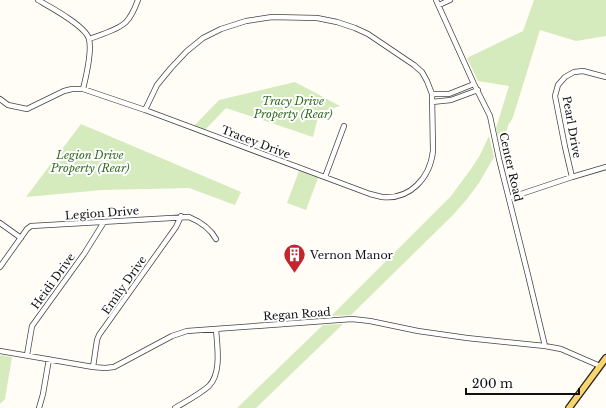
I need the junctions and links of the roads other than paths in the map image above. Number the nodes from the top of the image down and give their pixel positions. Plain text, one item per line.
1 (38, 0) edge
2 (138, 0) edge
3 (450, 0) edge
4 (438, 2) edge
5 (89, 39) junction
6 (606, 77) edge
7 (474, 84) junction
8 (83, 89) junction
9 (478, 90) junction
10 (432, 94) junction
11 (0, 99) edge
12 (432, 102) junction
13 (145, 110) junction
14 (344, 126) dead end
15 (606, 167) edge
16 (325, 177) junction
17 (572, 177) junction
18 (509, 198) junction
19 (181, 216) junction
20 (104, 222) junction
21 (0, 224) edge
22 (21, 238) junction
23 (216, 239) dead end
24 (0, 267) edge
25 (216, 329) junction
26 (545, 346) junction
27 (0, 351) edge
28 (27, 355) junction
29 (606, 358) edge
30 (49, 359) junction
31 (600, 366) junction
32 (93, 367) junction
33 (606, 369) edge
34 (39, 408) edge
35 (175, 408) edge
36 (569, 408) edge

1 - 5 street
2 - 5 street
3 - 4 street
4 - 7 street, Center Road
5 - 8 street
6 - 17 street, Pearl Drive
7 - 9 street, Center Road
7 - 10 street
8 - 11 street, Tracey Drive
8 - 13 street, Tracey Drive
9 - 12 street
9 - 18 street, Center Road
10 - 12 street, Tracey Drive
10 - 13 street
12 - 16 street, Tracey Drive
13 - 16 street, Tracey Drive
14 - 16 street
15 - 17 street, Pearl Drive
17 - 18 street, Pearl Drive
18 - 26 street, Center Road
19 - 20 street, Legion Drive
19 - 23 street, Legion Drive
19 - 32 street, Emily Drive
20 - 22 street, Legion Drive
20 - 28 street, Heidi Drive
21 - 22 street
22 - 24 street, Legion Drive
25 - 26 street, Regan Road
25 - 32 street, Regan Road
25 - 35 street
26 - 31 street, Regan Road
27 - 28 street, Regan Road
28 - 30 street, Regan Road
29 - 31 main road
30 - 32 street, Regan Road
30 - 34 street
31 - 33 main road
31 - 36 main road

